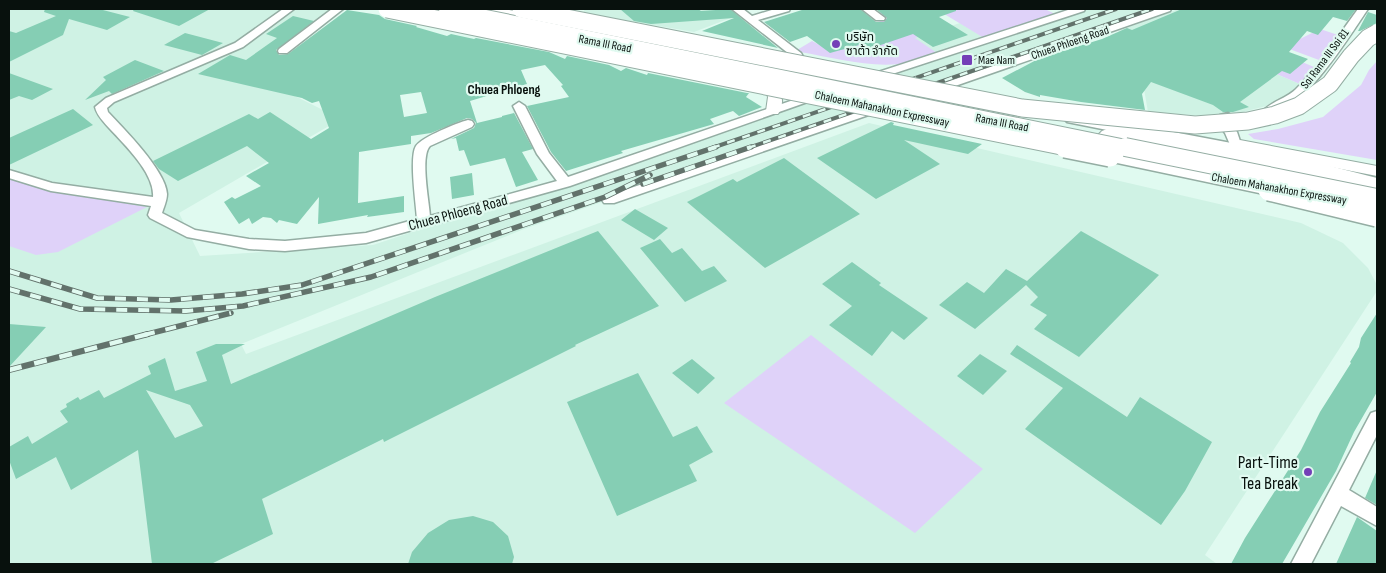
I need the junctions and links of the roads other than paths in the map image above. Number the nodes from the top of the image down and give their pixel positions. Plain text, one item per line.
1 (289, 9) edge
2 (338, 9) edge
3 (387, 9) edge
4 (401, 9) edge
5 (419, 9) edge
6 (446, 9) edge
7 (481, 9) edge
8 (488, 9) edge
9 (521, 9) edge
10 (540, 9) edge
11 (737, 9) edge
12 (785, 9) edge
13 (867, 9) edge
14 (1052, 9) edge
15 (1080, 9) edge
16 (1166, 9) edge
17 (1363, 9) edge
18 (1063, 15) junction
19 (880, 18) dead end
20 (751, 19) junction
21 (1377, 33) edge
22 (745, 50) junction
23 (283, 51) dead end
24 (690, 56) junction
25 (801, 62) junction
26 (873, 77) junction
27 (748, 84) junction
28 (772, 89) junction
29 (939, 89) junction
30 (812, 97) junction
31 (997, 99) junction
32 (519, 106) dead end
33 (1022, 108) junction
34 (871, 110) joint
35 (773, 111) junction
36 (924, 116) junction
37 (468, 124) dead end
38 (1003, 136) junction
39 (1235, 144) junction
40 (1263, 155) junction
41 (1377, 172) edge
42 (9, 174) edge
43 (565, 183) junction
44 (1377, 186) edge
45 (1269, 190) junction
46 (1377, 198) edge
47 (609, 200) dead end
48 (157, 202) junction
49 (1377, 206) edge
50 (1377, 211) edge
51 (1377, 216) edge
52 (424, 223) junction
53 (1377, 418) edge
54 (1338, 494) junction
55 (1377, 517) edge
56 (1300, 564) edge

1 - 48 street, Chuea Phloeng Road
2 - 23 street
3 - 45 highway, Chaloem Mahanakhon Expressway, bridge
4 - 27 main road, Rama III Road
5 - 24 main road, Rama III Road
6 - 46 main road, Rama III Road, bridge
7 - 44 main road, Rama III Road
8 - 24 main road, Rama III Road
9 - 33 highway, Chaloem Mahanakhon Expressway, bridge
10 - 22 main road, Rama III Road
11 - 20 street
12 - 20 street
13 - 19 street
14 - 18 street
15 - 18 street, Chuea Phloeng Road
16 - 29 street, Chuea Phloeng Road
17 - 39 street, Soi Rama III Soi 81
18 - 26 street, Chuea Phloeng Road
20 - 25 street
21 - 33 highway, bridge
22 - 25 main road, Rama III Road
22 - 27 main road
24 - 44 main road, Rama III Road
24 - 49 main road, Rama III Road, bridge
25 - 26 main road, Rama III Road
26 - 30 street, Chuea Phloeng Road
27 - 28 main road, Rama III Road
28 - 30 main road, Rama III Road
28 - 35 main road
29 - 31 main road, Rama III Road
29 - 36 street, Chuea Phloeng Road
30 - 35 street, Chuea Phloeng Road
31 - 38 main road
31 - 39 main road, Rama III Road
32 - 43 street
33 - 40 highway, Chaloem Mahanakhon Expressway, bridge
34 - 36 main road, Rama III Road
34 - 47 street
35 - 43 street, Chuea Phloeng Road
36 - 38 main road, Rama III Road
37 - 52 street
38 - 50 main road, Rama III Road
39 - 41 main road, Rama III Road
40 - 41 highway
40 - 44 highway, Chaloem Mahanakhon Expressway
42 - 48 street
43 - 52 street, Chuea Phloeng Road
45 - 49 highway, Chaloem Mahanakhon Expressway, bridge
45 - 51 highway, bridge
48 - 52 street, Chuea Phloeng Road
53 - 54 street
54 - 55 street
54 - 56 street

